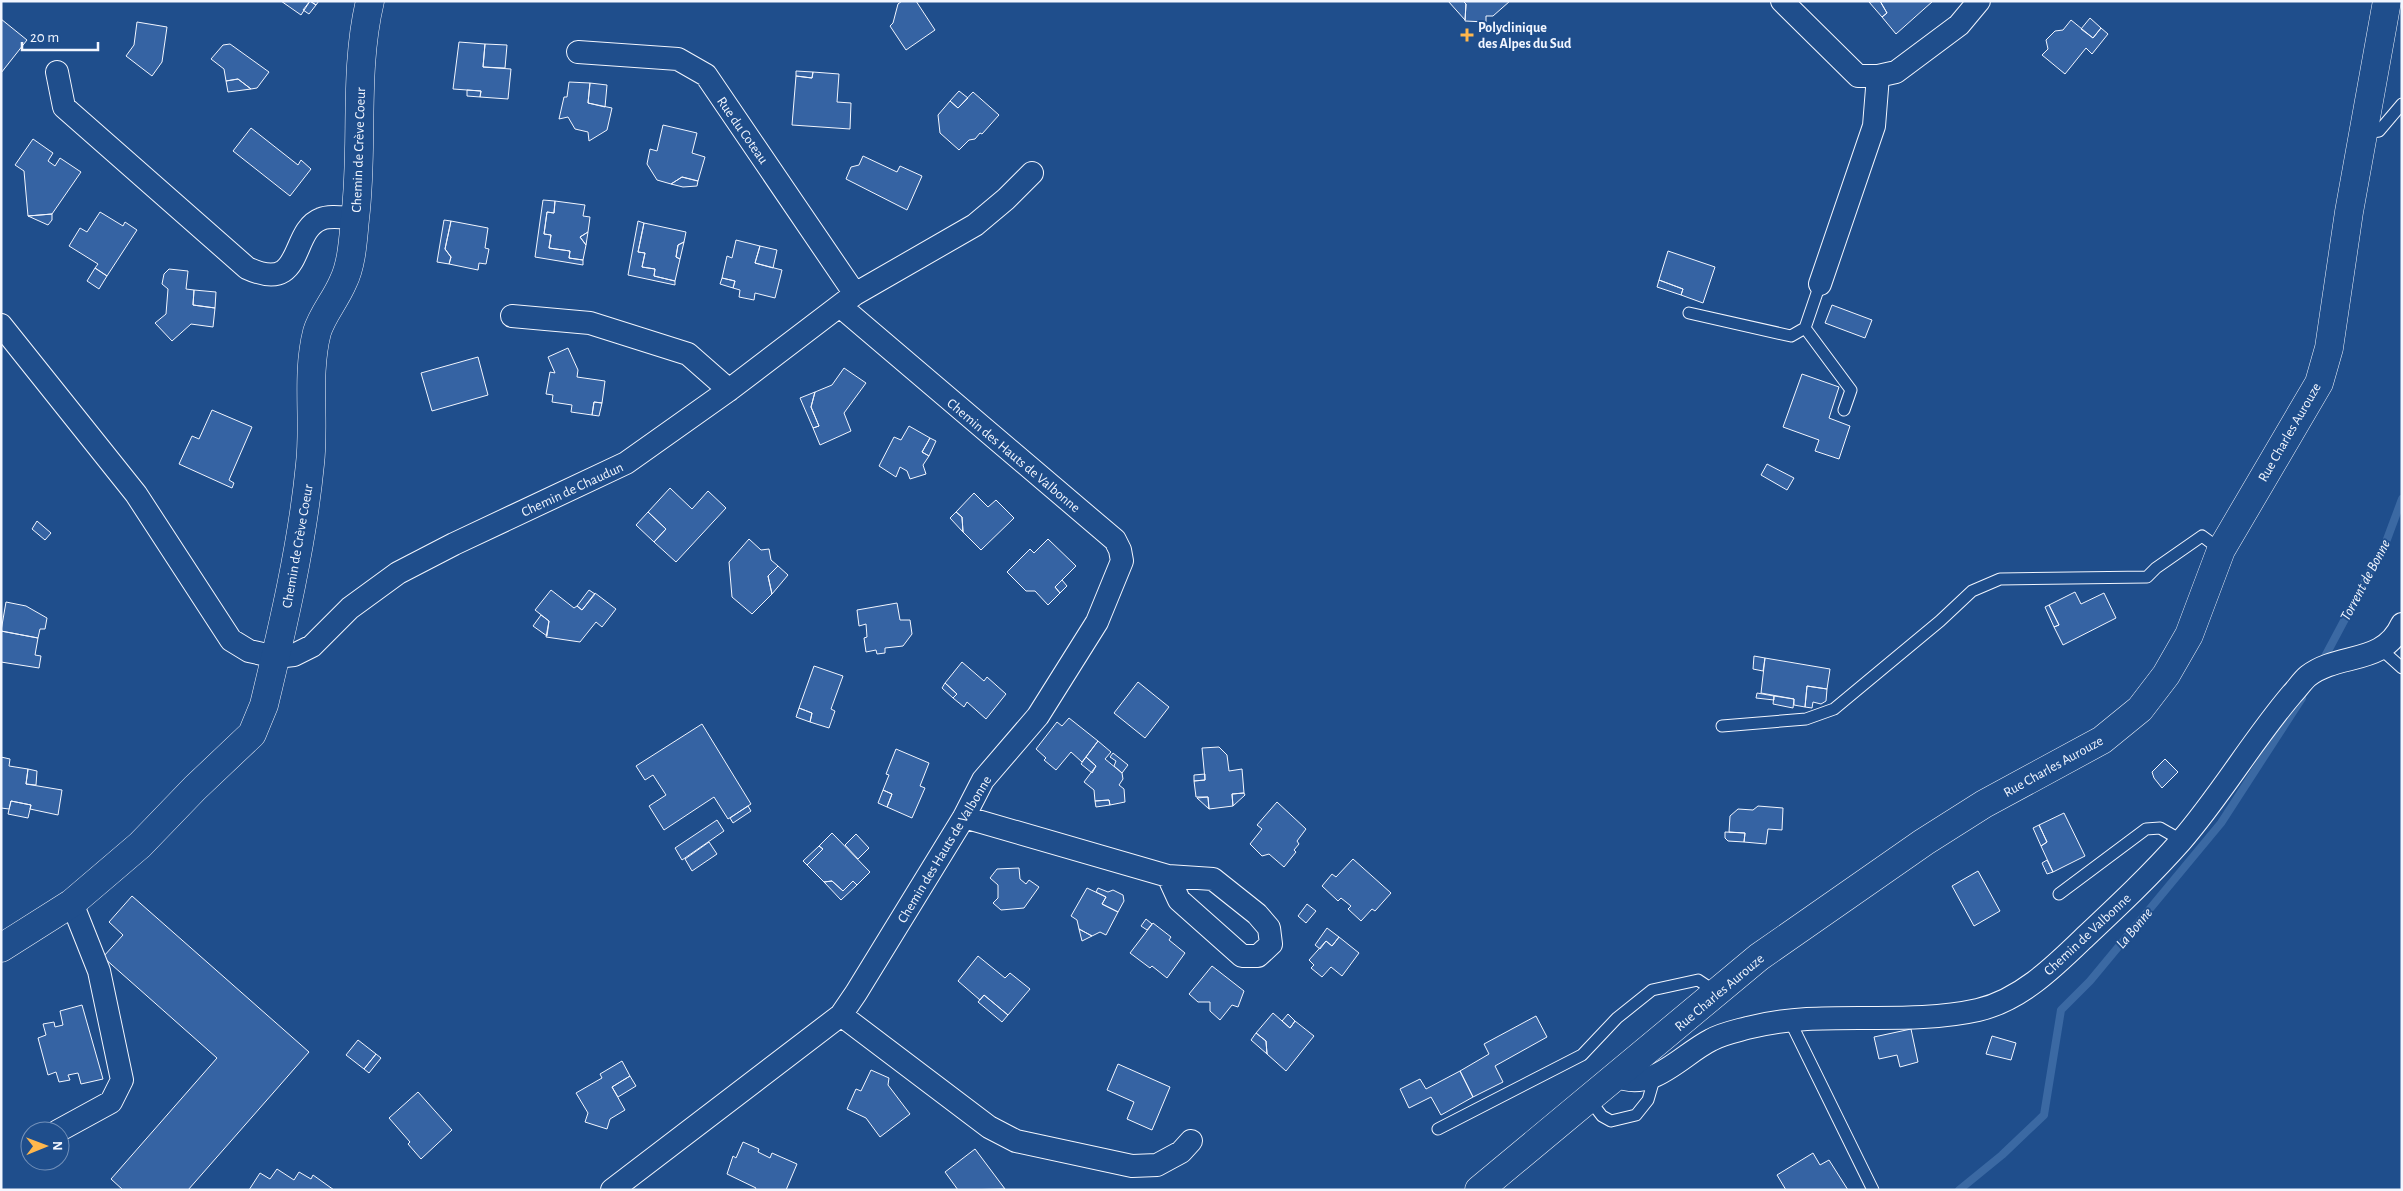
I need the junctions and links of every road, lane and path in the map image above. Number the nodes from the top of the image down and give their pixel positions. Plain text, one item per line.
1 (370, 1) edge
2 (1782, 1) edge
3 (1978, 1) edge
4 (2387, 1) edge
5 (578, 52) dead end
6 (57, 72) dead end
7 (1878, 76) junction
8 (2402, 104) edge
9 (2365, 133) junction
10 (1032, 172) dead end
11 (356, 218) junction
12 (1820, 284) joint
13 (847, 300) junction
14 (1689, 313) dead end
15 (512, 316) dead end
16 (1, 325) edge
17 (1805, 328) junction
18 (729, 390) junction
19 (1844, 410) dead end
20 (2221, 550) junction
21 (2402, 624) edge
22 (2382, 650) junction
23 (276, 657) junction
24 (2402, 668) edge
25 (1722, 726) dead end
26 (964, 818) junction
27 (2181, 840) junction
28 (1168, 876) dead end
29 (2059, 894) dead end
30 (72, 902) junction
31 (1, 948) edge
32 (1718, 993) junction
33 (841, 1015) junction
34 (1789, 1020) junction
35 (1616, 1076) junction
36 (1655, 1076) junction
37 (1589, 1099) junction
38 (70, 1125) edge
39 (1438, 1129) dead end
40 (1191, 1140) dead end
41 (612, 1190) edge
42 (1479, 1190) edge
43 (1873, 1190) edge

1 - 11 street, Chemin de Crève Coeur
2 - 7 street
3 - 7 street
4 - 9 street, Rue Charles Aurouze
5 - 13 street, Rue du Coteau
6 - 11 street
7 - 12 street
8 - 9 lane
9 - 20 street, Rue Charles Aurouze
10 - 13 street, Chemin de Chaudun
11 - 23 street, Chemin de Crève Coeur
12 - 17 lane
13 - 18 street, Chemin de Chaudun
13 - 26 street, Chemin des Hauts de Valbonne
14 - 17 lane
15 - 18 street
16 - 23 street
17 - 19 lane
18 - 23 street, Chemin de Chaudun
20 - 25 lane
20 - 32 street, Rue Charles Aurouze
21 - 22 street
22 - 24 lane
22 - 27 street, Chemin de Valbonne
23 - 30 street, Chemin de Crève Coeur
26 - 28 street
26 - 33 street, Chemin des Hauts de Valbonne
27 - 29 lane
27 - 34 street, Chemin de Valbonne
30 - 31 street, Chemin de Crève Coeur
30 - 38 street
32 - 35 street, Rue Charles Aurouze
32 - 39 lane
33 - 40 street
33 - 41 street, Chemin des Hauts de Valbonne
34 - 36 street, Chemin de Valbonne
34 - 43 lane
35 - 36 street, Chemin de Valbonne
35 - 37 street, Rue Charles Aurouze
36 - 37 lane
37 - 42 street, Rue Charles Aurouze

